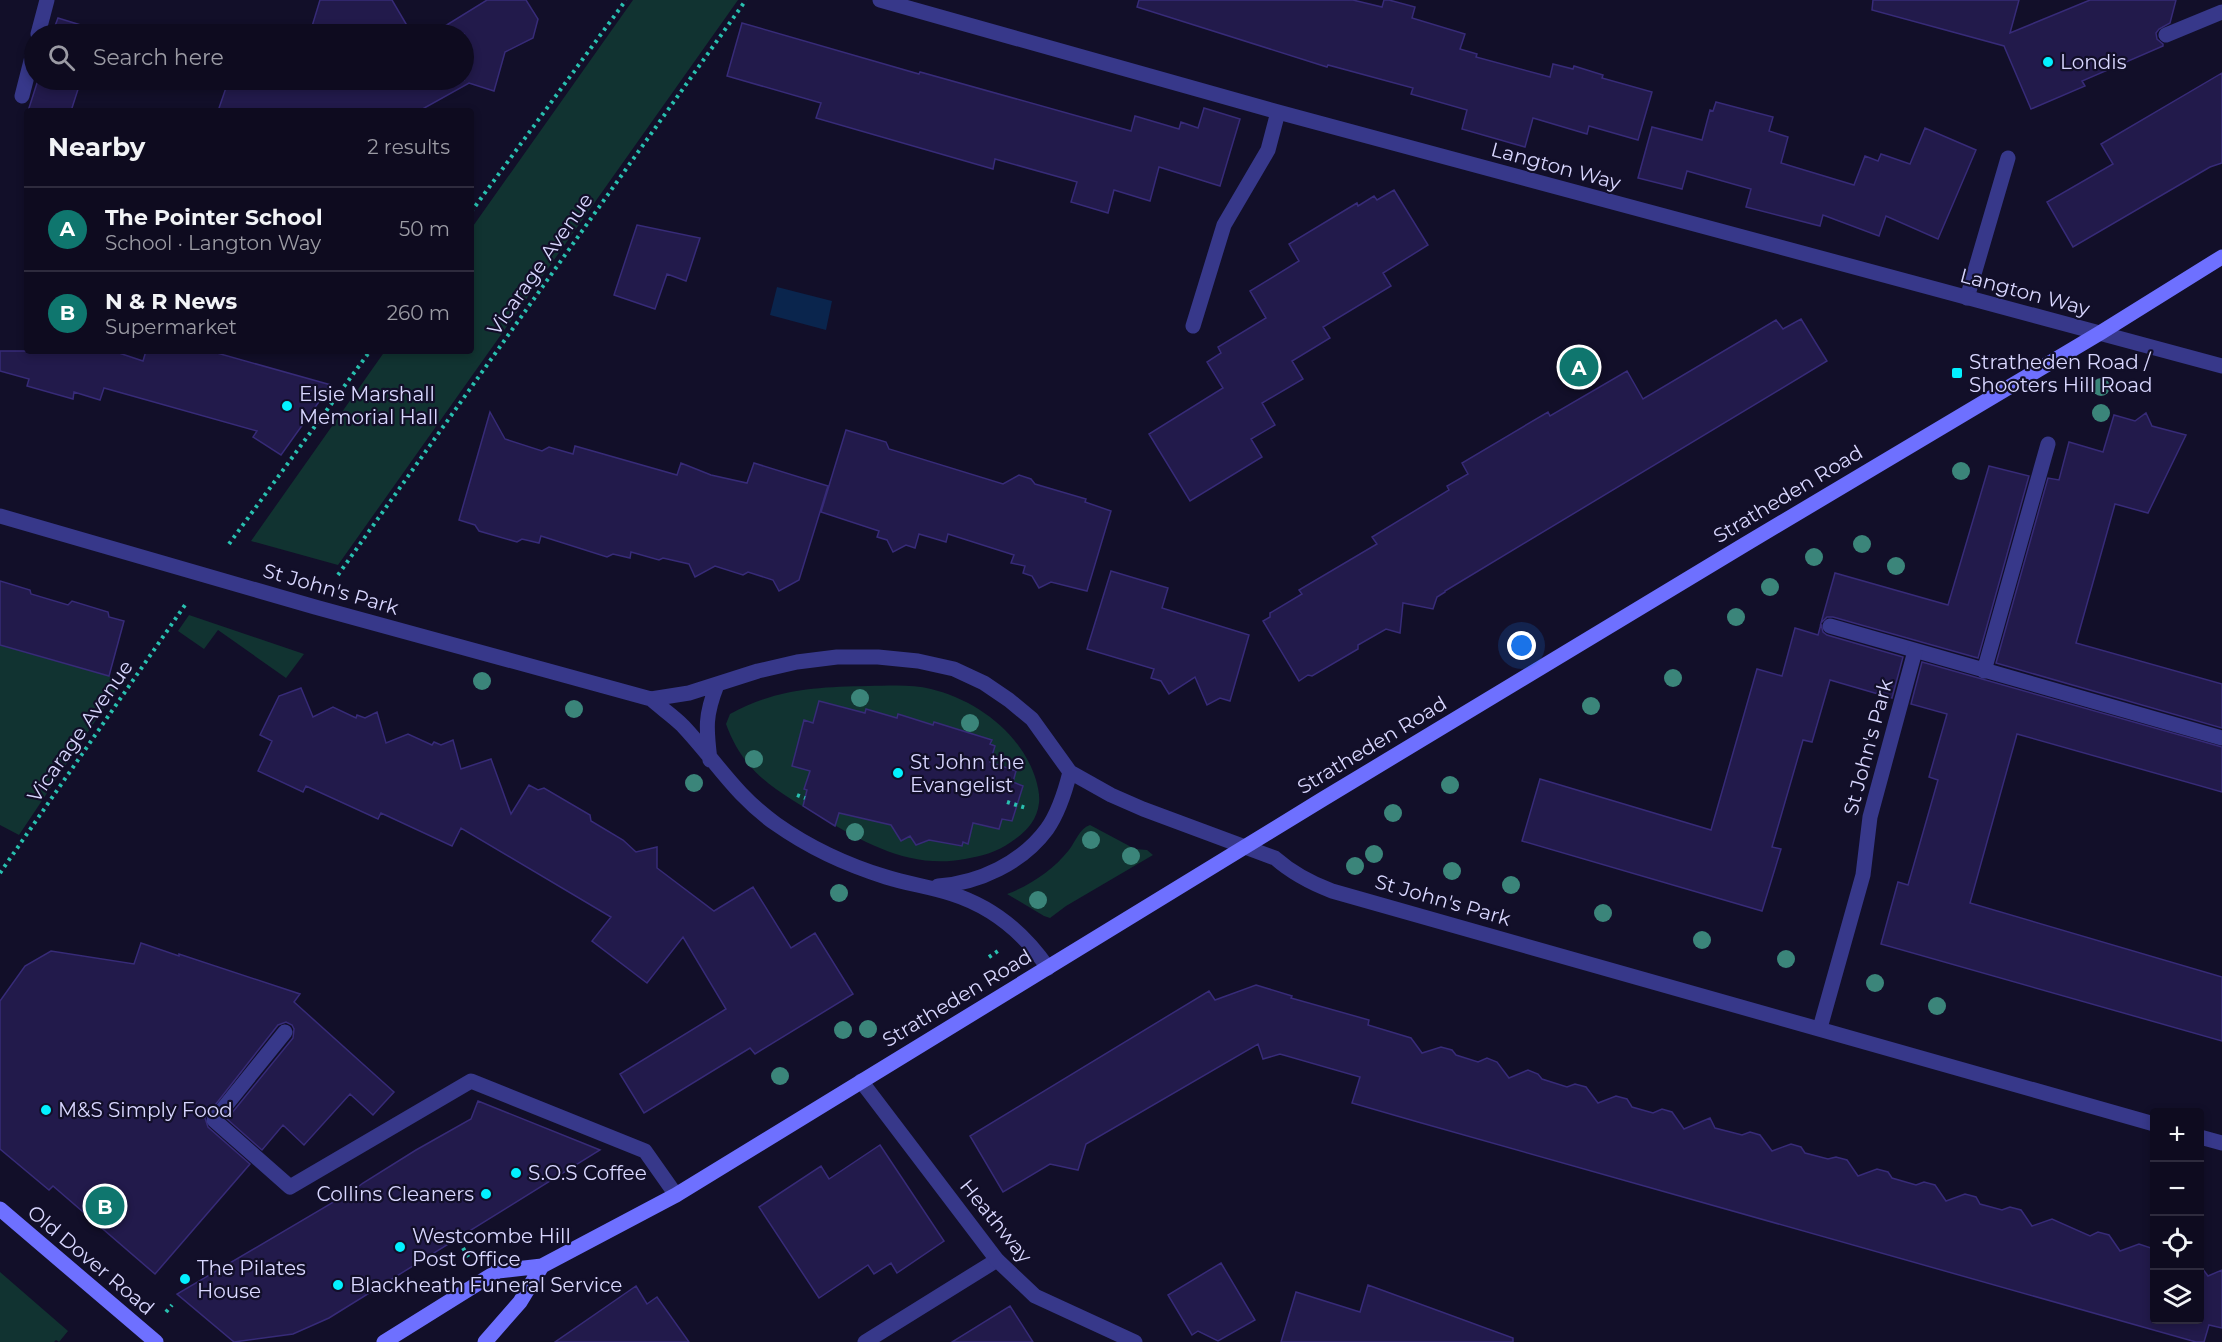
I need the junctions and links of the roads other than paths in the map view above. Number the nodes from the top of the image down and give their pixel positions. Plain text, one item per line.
1 (48, 0) edge
2 (880, 0) edge
3 (2222, 12) edge
4 (41, 24) edge
5 (2166, 35) dead end
6 (24, 88) edge
7 (22, 96) dead end
8 (1278, 112) junction
9 (2008, 158) dead end
10 (2222, 257) edge
11 (1967, 298) junction
12 (1193, 326) dead end
13 (2100, 333) junction
14 (2222, 366) edge
15 (2048, 444) dead end
16 (0, 516) edge
17 (1830, 626) dead end
18 (1915, 651) junction
19 (1984, 670) junction
20 (717, 685) junction
21 (651, 699) junction
22 (2222, 738) edge
23 (710, 760) junction
24 (1070, 772) junction
25 (1246, 847) junction
26 (923, 888) junction
27 (1048, 968) junction
28 (1820, 1028) junction
29 (285, 1032) dead end
30 (861, 1081) junction
31 (2150, 1123) edge
32 (2204, 1138) edge
33 (2222, 1143) edge
34 (676, 1195) junction
35 (0, 1209) edge
36 (996, 1260) junction
37 (542, 1266) junction
38 (396, 1340) edge
39 (156, 1342) edge
40 (485, 1342) edge
41 (865, 1342) edge
42 (1135, 1342) edge

1 - 4 street
2 - 8 street, Langton Way
3 - 5 street
6 - 7 street
8 - 11 street, Langton Way
8 - 12 street
9 - 11 street
10 - 13 main road, Stratheden Road
11 - 13 street, Langton Way
13 - 14 street, Langton Way
13 - 25 main road, Stratheden Road
15 - 19 street
16 - 21 street, St John's Park
17 - 18 street
18 - 19 street
18 - 28 street, St John's Park
19 - 22 street
20 - 21 street, St John's Park
20 - 23 street
20 - 24 street, St John's Park
21 - 23 street, St John's Park
23 - 26 street, St John's Park
24 - 25 street, St John's Park
24 - 26 street, St John's Park
25 - 27 main road, Stratheden Road
25 - 28 street, St John's Park
26 - 27 street, St John's Park
27 - 30 main road, Stratheden Road
28 - 31 street, St John's Park
29 - 34 street
30 - 34 main road, Stratheden Road
30 - 36 street, Heathway
32 - 33 street
34 - 37 main road, Stratheden Road
35 - 39 main road, Old Dover Road
36 - 41 street
36 - 42 street, Heathway
37 - 38 main road, Stratheden Road
37 - 40 main road

